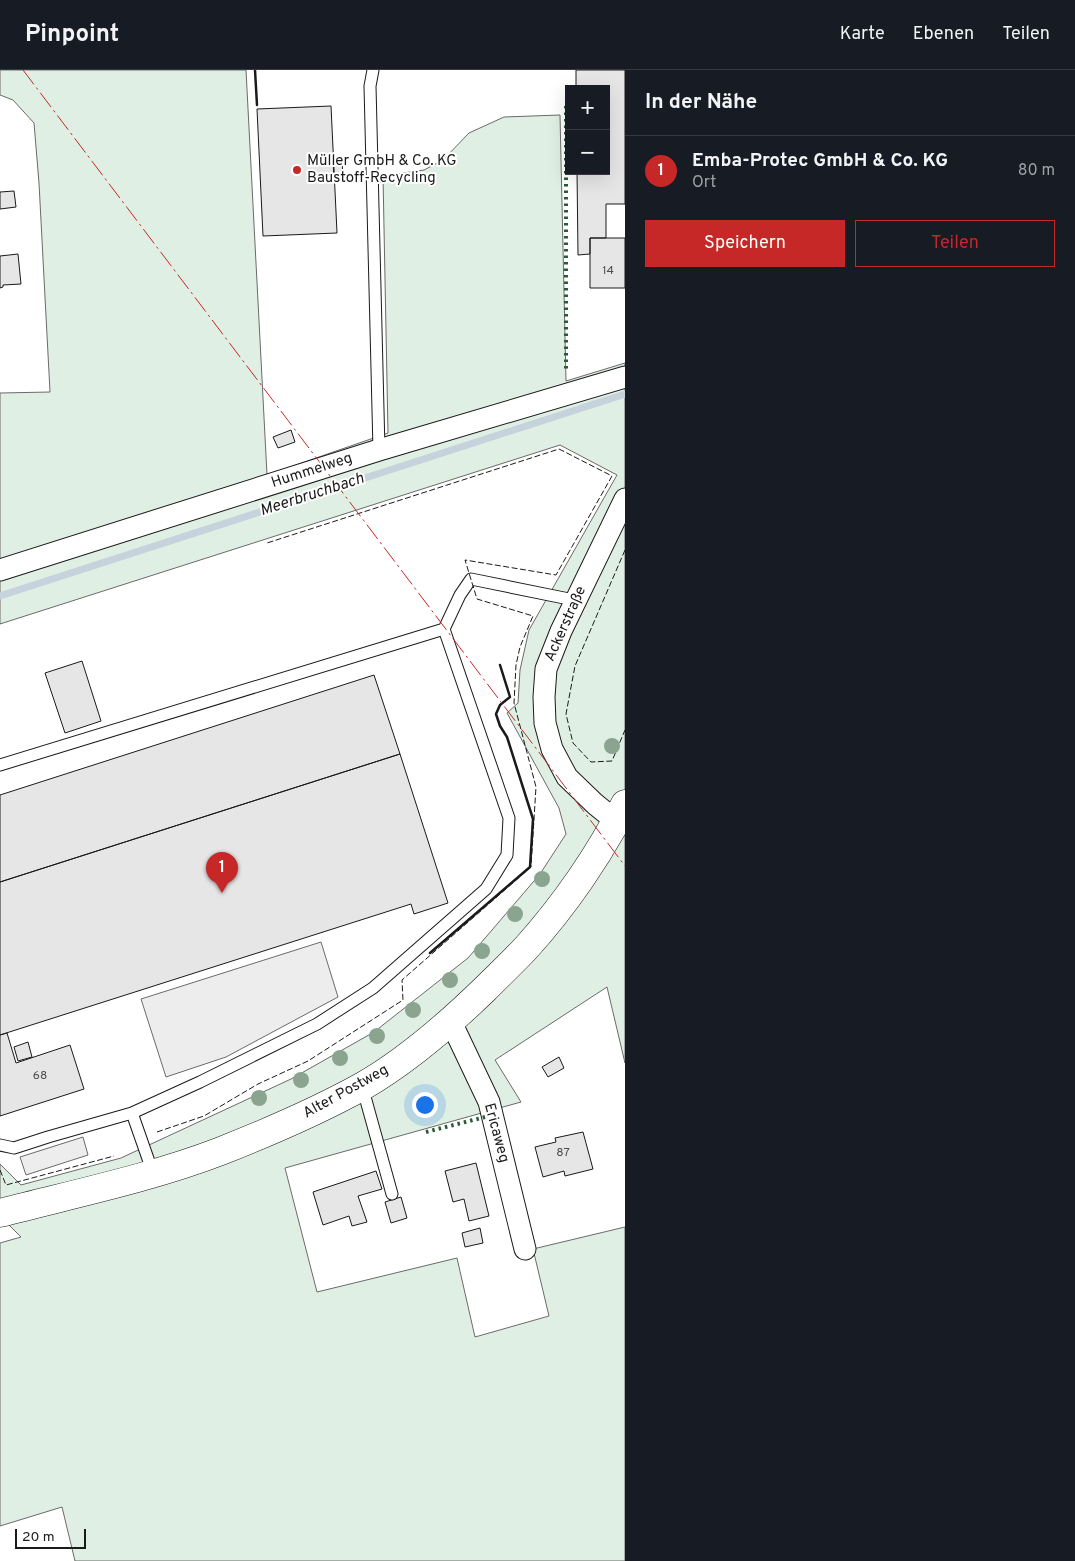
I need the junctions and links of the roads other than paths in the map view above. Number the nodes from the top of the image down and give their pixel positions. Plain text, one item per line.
1 (373, 70) edge
2 (625, 377) edge
3 (379, 450) junction
4 (625, 499) edge
5 (0, 570) edge
6 (574, 600) junction
7 (444, 629) junction
8 (0, 765) edge
9 (622, 817) edge
10 (451, 1022) junction
11 (362, 1086) junction
12 (132, 1113) junction
13 (0, 1145) edge
14 (153, 1172) junction
15 (392, 1194) dead end
16 (0, 1213) edge
17 (525, 1249) dead end

1 - 3 lane
2 - 3 street, Hummelweg
3 - 5 street, Hummelweg
4 - 6 street, Ackerstraße
6 - 7 lane
6 - 9 street, Ackerstraße
7 - 8 lane
7 - 12 lane
9 - 10 street, Alter Postweg
10 - 11 street, Alter Postweg
10 - 17 street, Ericaweg
11 - 14 street, Alter Postweg
11 - 15 lane
12 - 13 lane
12 - 14 lane
14 - 16 street, Alter Postweg

